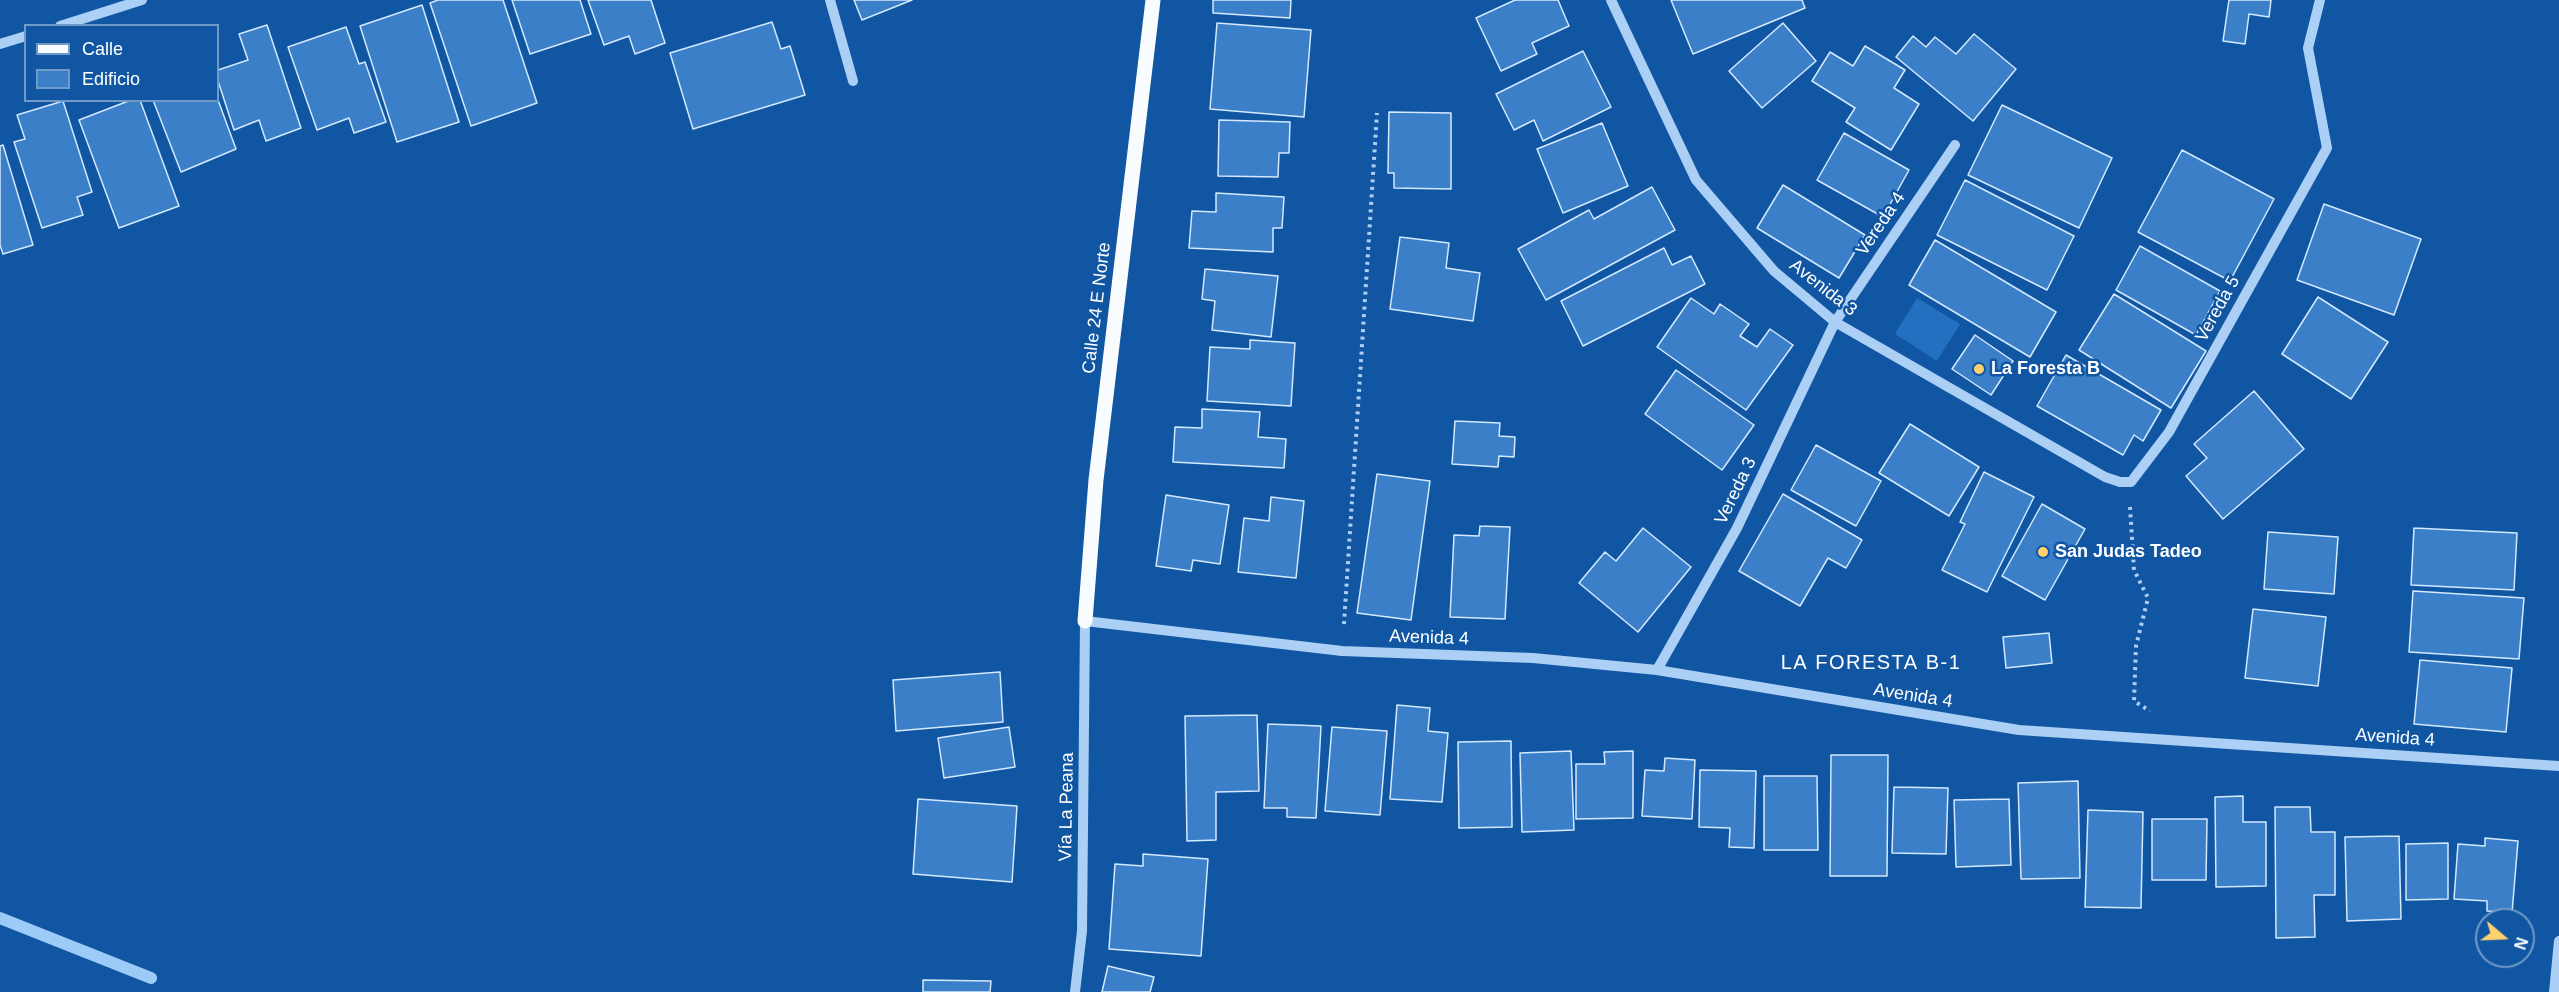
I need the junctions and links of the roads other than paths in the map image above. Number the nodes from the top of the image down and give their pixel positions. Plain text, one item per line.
1 (142, 0) edge
2 (830, 0) edge
3 (1153, 0) edge
4 (1611, 0) edge
5 (2320, 0) edge
6 (66, 24) edge
7 (24, 37) edge
8 (0, 44) edge
9 (853, 81) dead end
10 (1955, 144) dead end
11 (1835, 322) junction
12 (2131, 482) joint
13 (1085, 621) junction
14 (1657, 670) junction
15 (2559, 766) edge
16 (2559, 941) edge
17 (1075, 992) edge
18 (2554, 992) edge

1 - 6 street
2 - 9 street
3 - 13 main road, Calle 24 E Norte
4 - 11 street, Avenida 3
5 - 12 street, Vereda 5
7 - 8 street
10 - 11 street, Vereda 4
11 - 12 street, Avenida 3
11 - 14 street, Vereda 3
13 - 14 street, Avenida 4
13 - 17 street, Vía La Peana
14 - 15 street, Avenida 4
16 - 18 street

